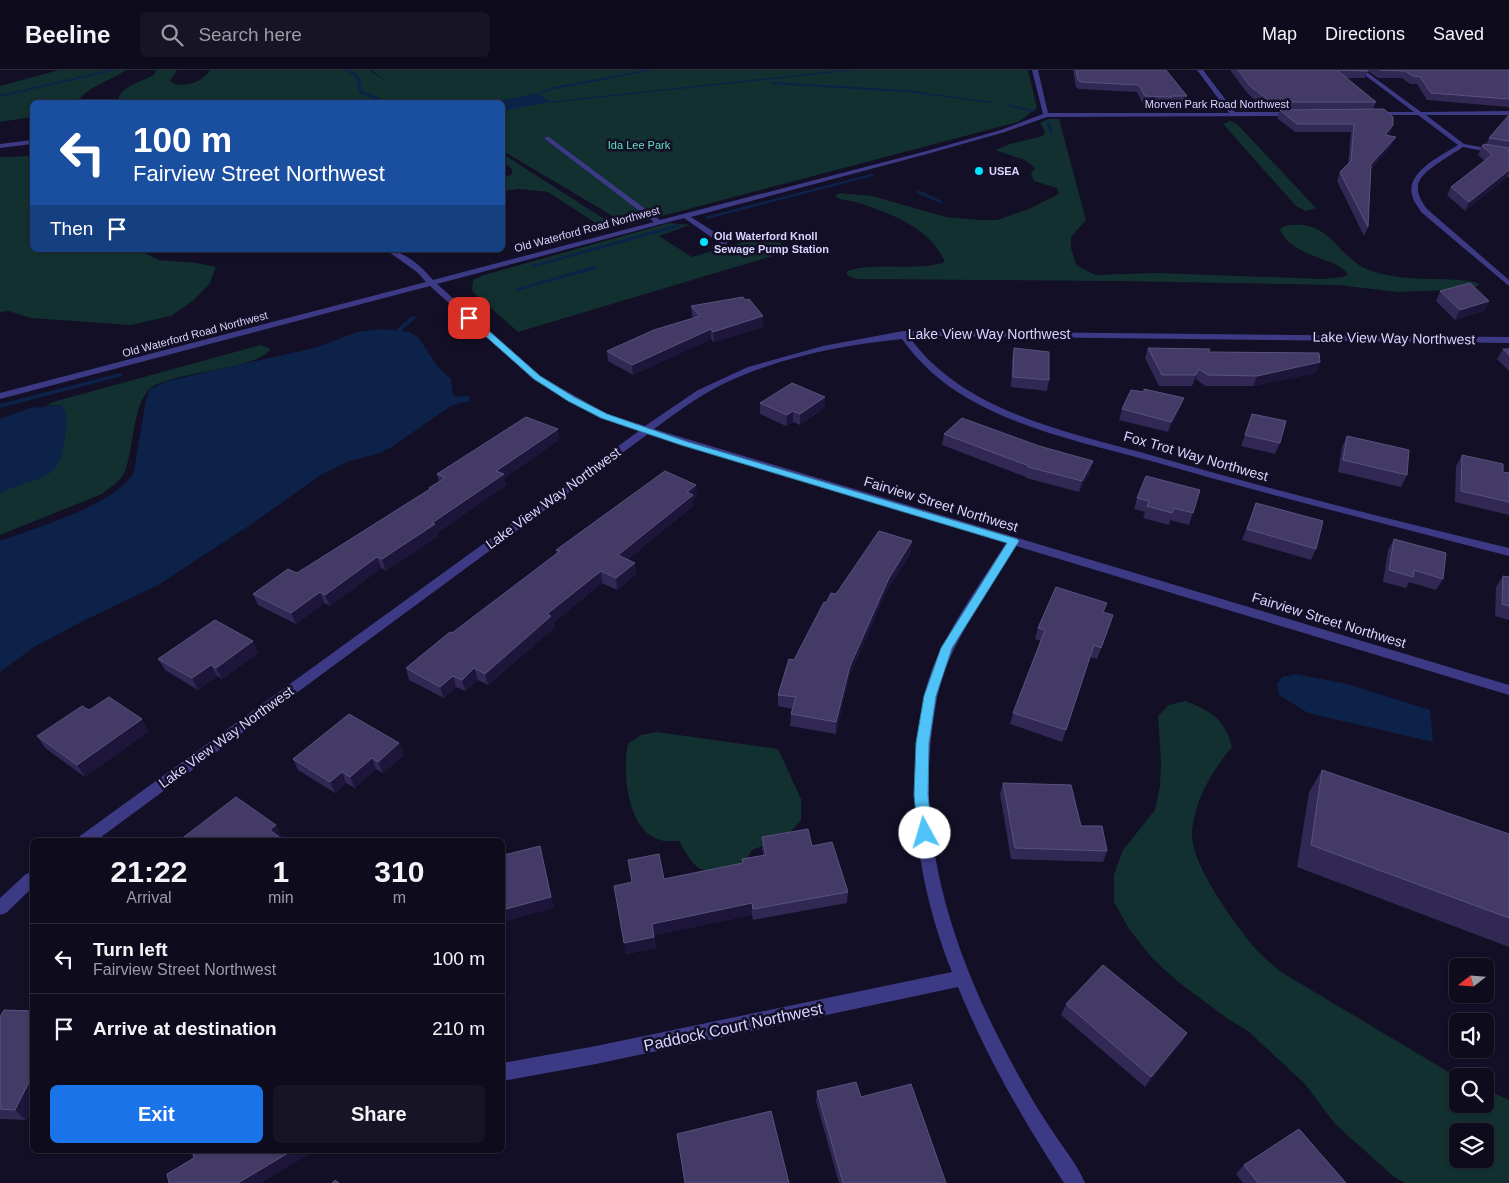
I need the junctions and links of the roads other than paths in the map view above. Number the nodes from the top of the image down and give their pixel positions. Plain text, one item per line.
1 (1035, 70) edge
2 (1200, 70) edge
3 (1360, 70) edge
4 (1509, 113) edge
5 (1046, 114) junction
6 (1233, 114) junction
7 (1302, 114) edge
8 (1370, 114) edge
9 (1419, 114) junction
10 (547, 138) dead end
11 (30, 142) edge
12 (1462, 145) junction
13 (0, 146) edge
14 (1509, 154) edge
15 (684, 215) junction
16 (658, 222) junction
17 (724, 242) dead end
18 (393, 252) edge
19 (432, 283) junction
20 (1509, 284) edge
21 (903, 334) junction
22 (1509, 340) edge
23 (0, 396) edge
24 (645, 431) junction
25 (1014, 541) junction
26 (1509, 552) edge
27 (1509, 690) edge
28 (88, 838) edge
29 (30, 881) edge
30 (0, 908) edge
31 (962, 978) junction
32 (505, 1071) edge
33 (1076, 1183) edge

1 - 5 street
2 - 6 street
3 - 9 street
4 - 9 street
5 - 6 street, Morven Park Road Northwest
5 - 15 street, Old Waterford Road Northwest
6 - 7 street, Morven Park Road Northwest
8 - 9 street
9 - 12 street
10 - 16 street
11 - 13 street
12 - 14 street
12 - 20 street
15 - 16 street, Old Waterford Road Northwest
15 - 17 street
16 - 19 street, Old Waterford Road Northwest
18 - 19 street, Fairview Street Northwest
19 - 23 street, Old Waterford Road Northwest
19 - 24 street, Fairview Street Northwest
21 - 22 street, Lake View Way Northwest
21 - 24 street, Lake View Way Northwest
21 - 26 street, Fox Trot Way Northwest
24 - 25 street, Fairview Street Northwest
24 - 28 street, Lake View Way Northwest
25 - 27 street, Fairview Street Northwest
25 - 31 street
29 - 30 street
31 - 32 street, Paddock Court Northwest
31 - 33 street

